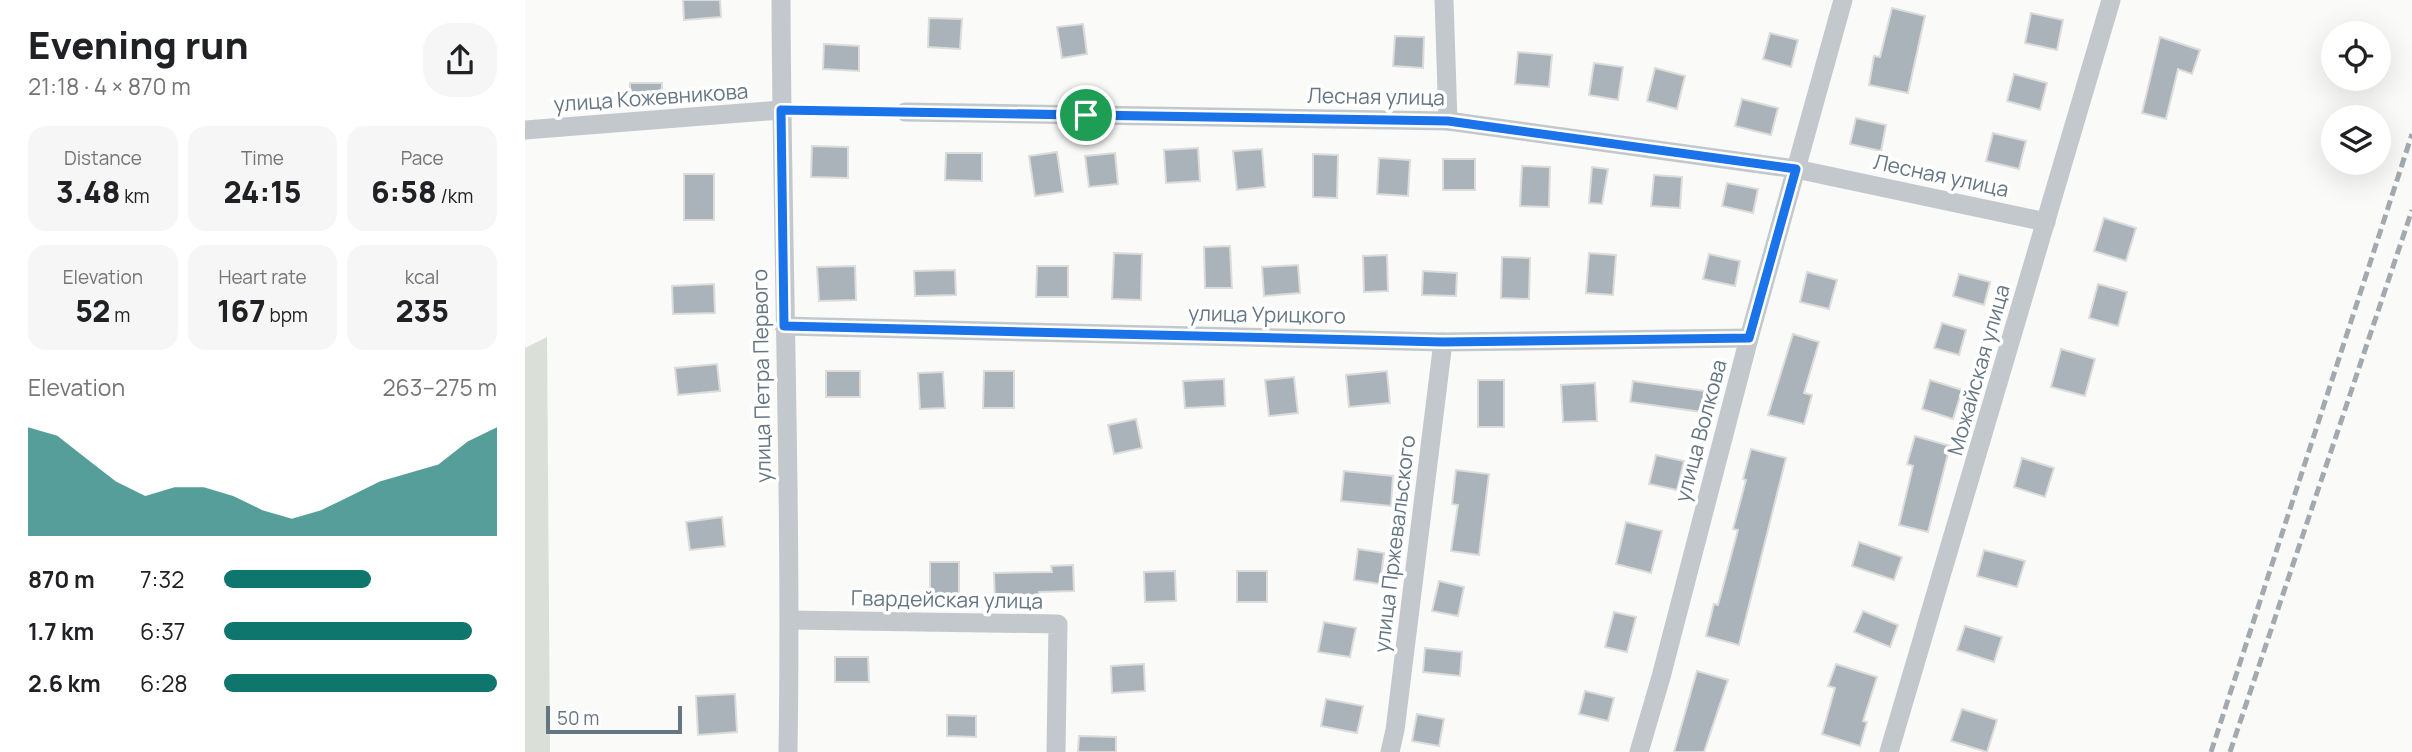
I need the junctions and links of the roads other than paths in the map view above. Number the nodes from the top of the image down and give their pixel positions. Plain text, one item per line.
1 (781, 0) edge
2 (1444, 0) edge
3 (1843, 0) edge
4 (2111, 0) edge
5 (781, 110) junction
6 (905, 112) road end
7 (1448, 121) junction
8 (525, 130) edge
9 (1796, 169) junction
10 (2046, 222) junction
11 (784, 326) junction
12 (1749, 338) junction
13 (1443, 342) junction
14 (790, 620) junction
15 (788, 752) edge
16 (1056, 752) edge
17 (1390, 752) edge
18 (1639, 752) edge
19 (1889, 752) edge

1 - 5 street, улица Петра Первого
2 - 7 street
3 - 9 street, улица Волкова
4 - 10 street, Можайская улица
5 - 8 street, улица Кожевникова
5 - 11 street, улица Петра Первого
6 - 7 street, Лесная улица
7 - 9 street, Лесная улица
9 - 10 street, Лесная улица
9 - 12 street, улица Волкова
10 - 19 street, Можайская улица
11 - 13 street, улица Урицкого
11 - 14 street, улица Петра Первого
12 - 13 street, улица Урицкого
12 - 18 street, улица Волкова
13 - 17 street, улица Пржевальского
14 - 15 street, улица Петра Первого
14 - 16 street, Гвардейская улица

